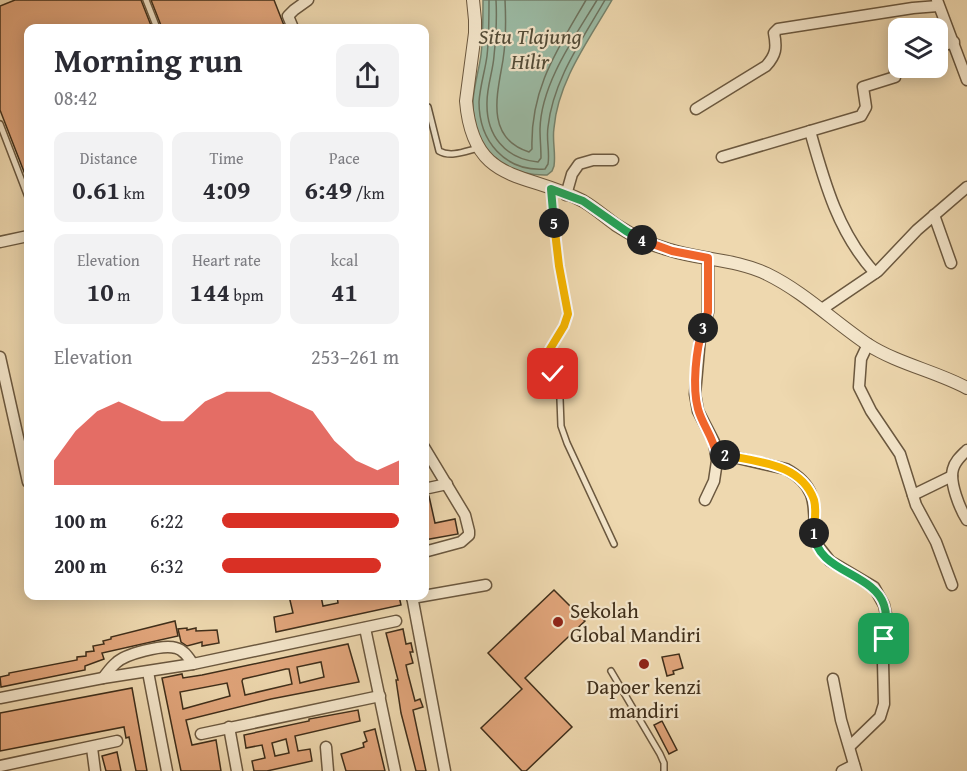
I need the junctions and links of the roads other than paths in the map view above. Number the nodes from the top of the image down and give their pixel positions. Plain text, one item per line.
1 (146, 0) edge
2 (308, 0) edge
3 (473, 0) edge
4 (937, 3) edge
5 (155, 24) edge
6 (291, 24) edge
7 (954, 42) junction
8 (948, 44) edge
9 (892, 78) edge
10 (967, 80) edge
11 (696, 109) dead end
12 (429, 110) edge
13 (0, 124) edge
14 (810, 130) junction
15 (479, 148) junction
16 (722, 157) dead end
17 (613, 160) dead end
18 (24, 187) edge
19 (967, 187) edge
20 (551, 189) junction
21 (566, 195) junction
22 (934, 215) junction
23 (24, 237) edge
24 (0, 242) edge
25 (708, 258) junction
26 (951, 263) dead end
27 (875, 273) junction
28 (822, 309) junction
29 (868, 344) junction
30 (0, 357) edge
31 (967, 388) edge
32 (967, 450) edge
33 (716, 453) junction
34 (429, 455) edge
35 (24, 464) edge
36 (952, 476) junction
37 (447, 484) junction
38 (429, 488) edge
39 (913, 495) junction
40 (705, 500) dead end
41 (967, 520) edge
42 (614, 544) dead end
43 (429, 551) edge
44 (486, 585) dead end
45 (952, 585) dead end
46 (429, 594) edge
47 (413, 600) edge
48 (396, 621) dead end
49 (365, 628) junction
50 (193, 664) junction
51 (611, 670) dead end
52 (148, 672) junction
53 (103, 678) junction
54 (833, 680) dead end
55 (380, 696) junction
56 (0, 698) edge
57 (229, 727) junction
58 (201, 734) dead end
59 (117, 741) dead end
60 (850, 746) junction
61 (326, 747) dead end
62 (92, 748) junction
63 (0, 766) edge
64 (855, 768) edge
65 (95, 771) edge
66 (167, 771) edge
67 (237, 771) edge
68 (328, 771) edge
69 (395, 771) edge
70 (445, 771) edge
71 (664, 771) edge
72 (842, 771) edge

1 - 5 lane
2 - 6 street
3 - 15 street
4 - 7 street
4 - 11 street
7 - 8 street
7 - 10 street
9 - 14 street
12 - 15 lane
13 - 18 lane
14 - 16 street
14 - 27 street
15 - 20 street
17 - 21 street
19 - 22 street
20 - 21 street
20 - 42 lane
21 - 25 street
22 - 26 street
22 - 27 street
23 - 24 street
25 - 28 street
25 - 33 street
27 - 28 street
28 - 29 street
29 - 31 street
29 - 39 street
30 - 35 street
32 - 36 street
33 - 40 street
33 - 60 street
34 - 37 street
36 - 39 street
36 - 41 street
37 - 38 street
37 - 43 street
39 - 45 street
44 - 46 street
47 - 70 street
48 - 49 street
49 - 50 street
49 - 55 street
50 - 52 street
50 - 53 street
51 - 71 lane
52 - 53 street
52 - 66 street
53 - 56 street
54 - 60 street
55 - 57 street
55 - 69 street
57 - 58 street
57 - 67 street
59 - 62 street
60 - 64 street
61 - 68 street
62 - 63 street
62 - 65 street
64 - 72 street

